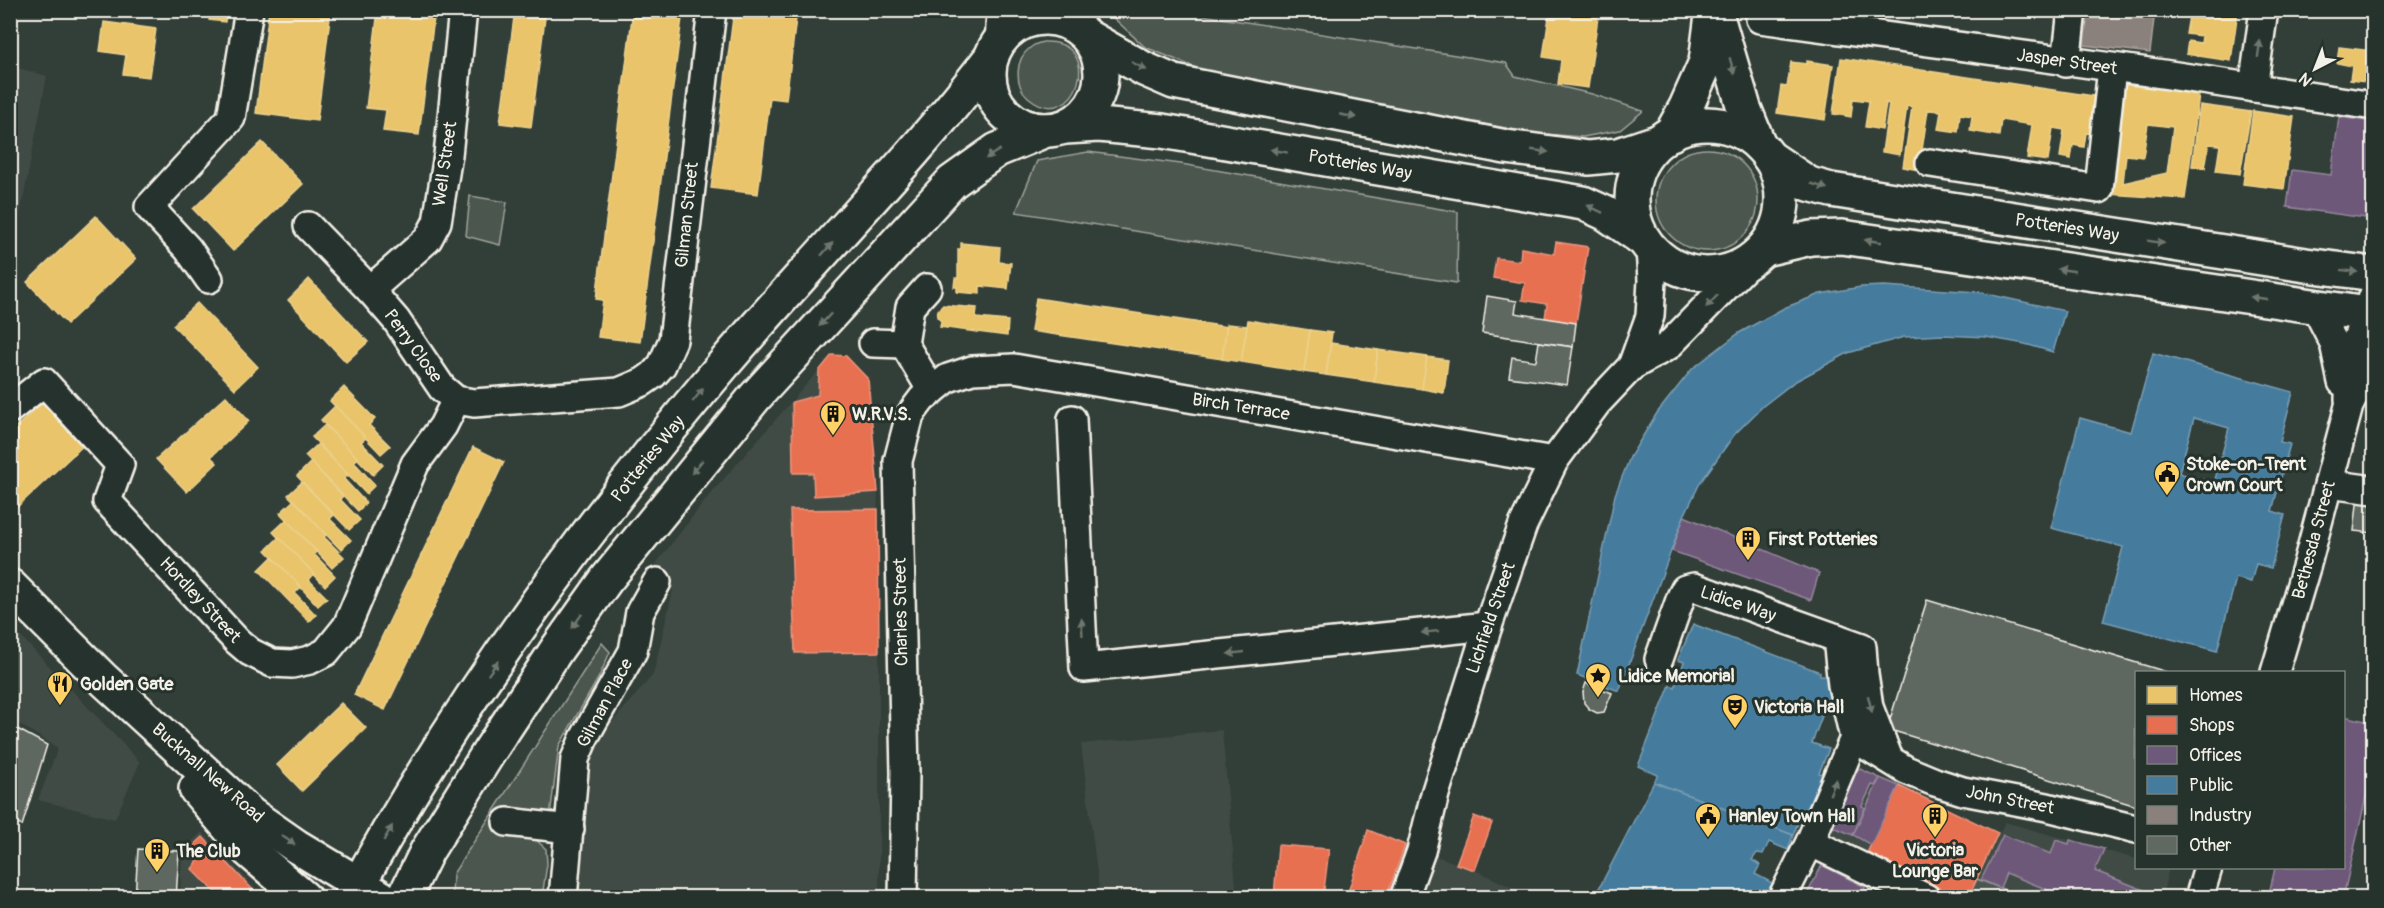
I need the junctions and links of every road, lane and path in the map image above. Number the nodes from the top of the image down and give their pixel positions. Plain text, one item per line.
1 (249, 10) edge
2 (463, 10) edge
3 (712, 10) edge
4 (1000, 10) edge
5 (1714, 10) edge
6 (2072, 10) edge
7 (2264, 10) edge
8 (1760, 19) dead end
9 (1869, 22) edge
10 (1079, 27) edge
11 (996, 50) junction
12 (2066, 63) junction
13 (2112, 68) junction
14 (2253, 87) junction
15 (2373, 106) edge
16 (1056, 129) junction
17 (1665, 137) junction
18 (1764, 151) junction
19 (1930, 163) dead end
20 (308, 226) dead end
21 (1647, 244) junction
22 (1758, 254) junction
23 (2373, 274) edge
24 (209, 279) dead end
25 (927, 288) dead end
26 (370, 290) junction
27 (2316, 308) junction
28 (2372, 308) edge
29 (873, 343) dead end
30 (904, 344) junction
31 (2373, 357) edge
32 (1632, 366) junction
33 (932, 390) junction
34 (619, 392) joint
35 (456, 400) junction
36 (2349, 406) junction
37 (10, 409) edge
38 (1072, 419) dead end
39 (1554, 461) junction
40 (2329, 484) junction
41 (2373, 490) edge
42 (657, 582) dead end
43 (10, 586) edge
44 (1488, 626) junction
45 (1837, 638) junction
46 (1659, 659) dead end
47 (2275, 671) edge
48 (102, 678) junction
49 (1854, 738) junction
50 (1889, 759) junction
51 (507, 822) dead end
52 (570, 829) junction
53 (2135, 829) edge
54 (1810, 842) junction
55 (2207, 869) edge
56 (364, 893) edge
57 (304, 897) edge
58 (404, 897) edge
59 (563, 897) edge
60 (903, 897) edge
61 (1404, 897) edge
62 (1782, 897) edge
63 (1926, 897) edge
64 (2199, 897) edge

1 - 24 street
2 - 26 street, Well Street
3 - 34 street, Gilman Street
4 - 11 street
5 - 17 main road
5 -> 18 main road
6 - 12 street
14 -> 7 street
8 - 9 street, Jasper Street
9 - 12 street, Jasper Street
10 - 11 main road
10 - 16 main road
10 -> 17 main road
11 - 16 main road
56 -> 11 main road, Potteries Way
12 - 13 street, Jasper Street
13 - 14 street, Jasper Street
13 - 19 street
14 - 15 street, Jasper Street
21 -> 16 main road, Potteries Way
16 -> 58 main road, Potteries Way
17 - 18 main road
17 - 21 main road
18 - 22 main road
18 -> 23 main road, Potteries Way
20 - 26 street, Perry Close
21 - 22 main road
21 - 32 street, Lichfield Street
27 -> 22 main road
22 -> 32 street, Lichfield Street
25 - 30 street
26 - 35 street, Perry Close
27 - 28 main road
27 - 36 street, Bethesda Street
28 - 36 street, Bethesda Street
29 - 30 street
30 - 33 street
31 - 36 street, Bethesda Street
32 - 39 street, Lichfield Street
33 - 39 street, Birch Terrace
33 - 60 street, Charles Street
34 - 35 street, Perry Close
35 - 37 street, Hordley Street
36 - 40 street, Bethesda Street
44 -> 38 street
39 - 44 street, Lichfield Street
40 - 41 street
40 - 47 street, Bethesda Street
42 - 52 street, Gilman Place
43 - 48 main road, Bucknall New Road
44 - 61 street, Lichfield Street
45 - 46 street, Lidice Way
45 - 49 street
45 -> 50 street, Lidice Way
48 -> 56 main road, Bucknall New Road
48 - 57 main road, Bucknall New Road
49 - 50 street, John Street
54 -> 49 street
50 - 53 street, John Street
51 - 52 street
52 - 59 street, Gilman Place
54 - 62 street
54 - 63 street
55 - 64 street

